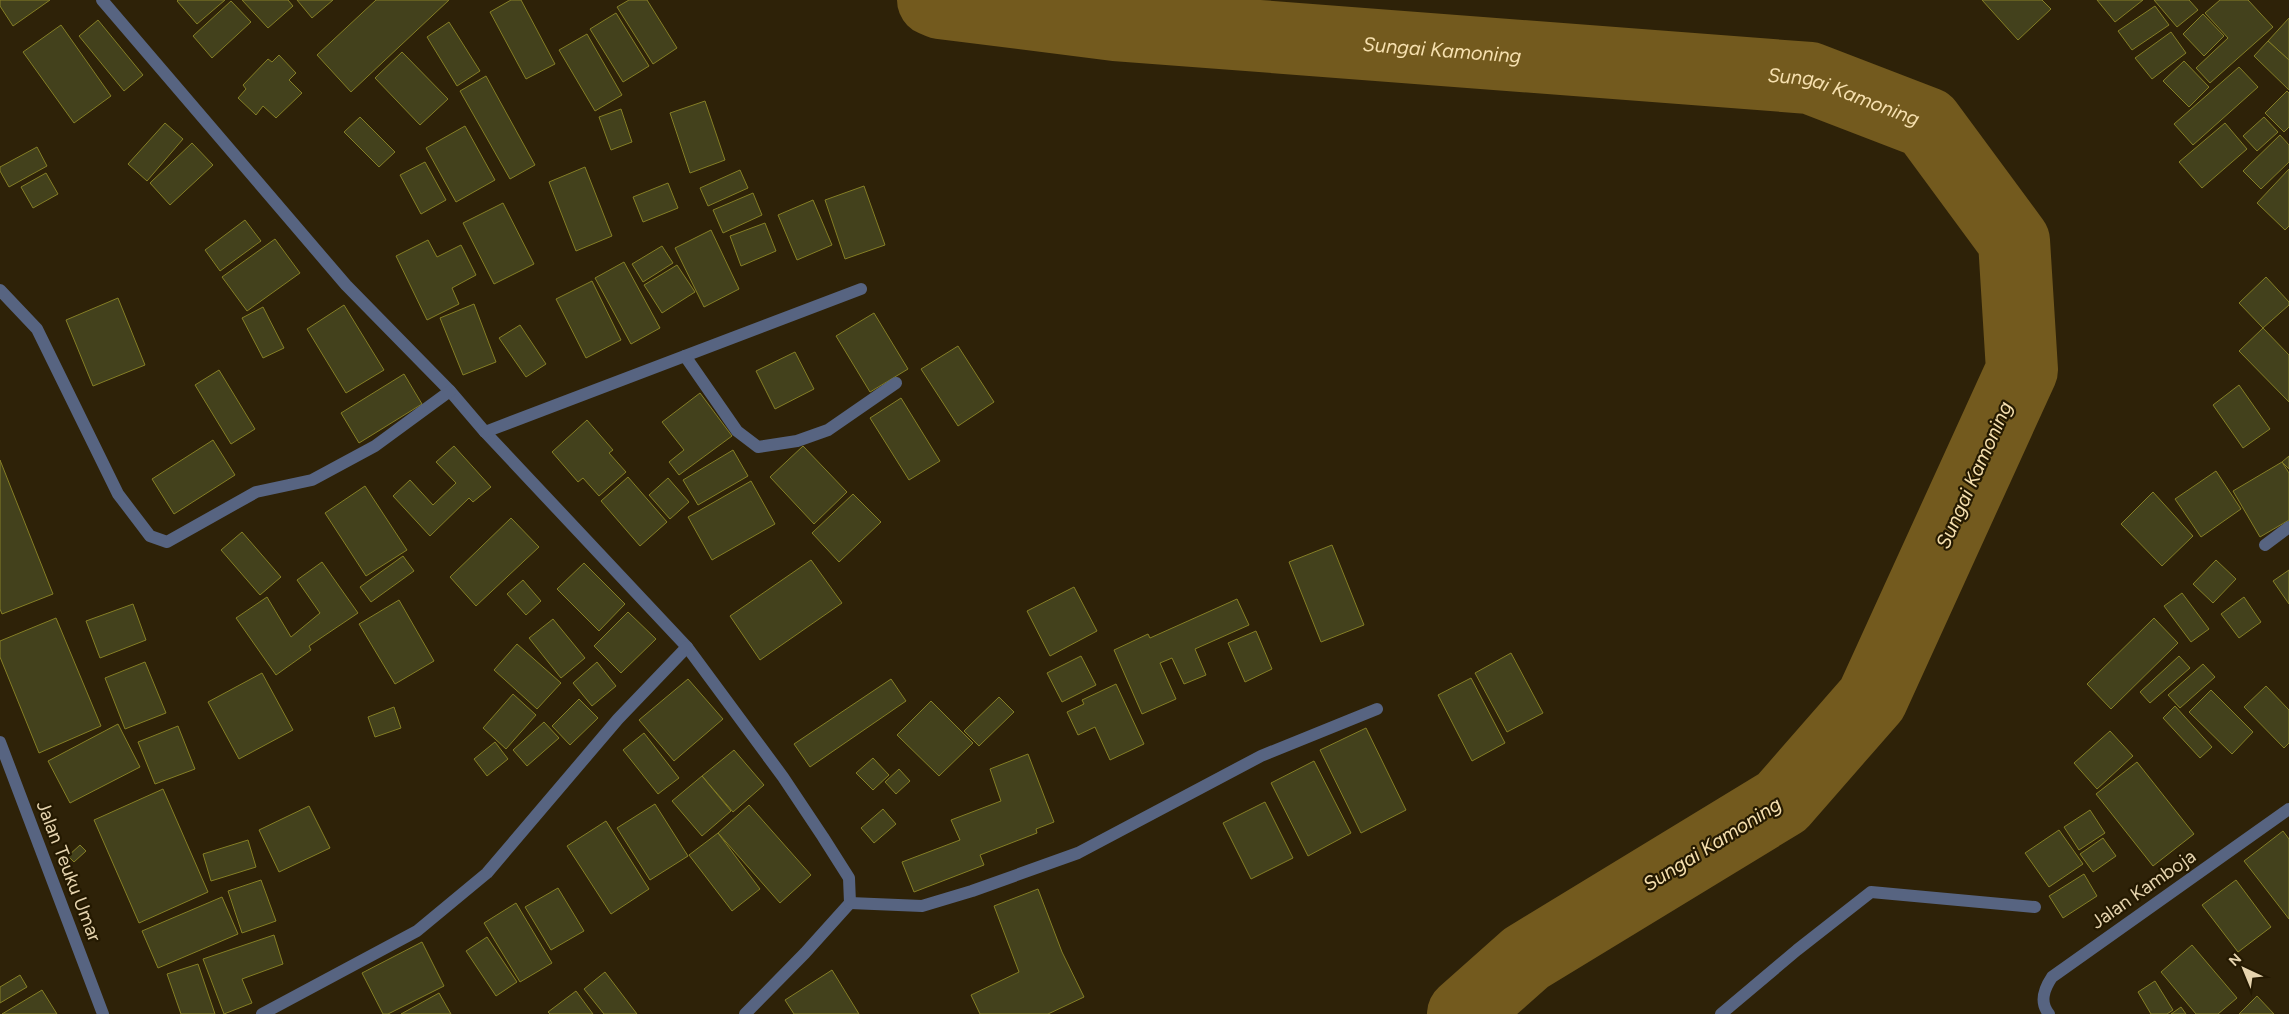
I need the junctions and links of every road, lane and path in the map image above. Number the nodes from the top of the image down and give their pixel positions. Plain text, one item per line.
1 (102, 0) edge
2 (861, 289) dead end
3 (0, 290) edge
4 (685, 356) junction
5 (896, 383) dead end
6 (450, 391) junction
7 (484, 432) junction
8 (2289, 527) edge
9 (2265, 545) dead end
10 (687, 648) junction
11 (1377, 709) dead end
12 (0, 742) edge
13 (2289, 809) edge
14 (850, 903) junction
15 (2035, 907) dead end
16 (103, 1014) edge
17 (262, 1014) edge
18 (745, 1014) edge
19 (1721, 1014) edge
20 (2049, 1014) edge

1 - 6 street
2 - 4 street
3 - 6 street
4 - 5 street
4 - 7 street
6 - 7 street
7 - 10 street
8 - 9 street
10 - 14 street
10 - 17 street
11 - 14 street
12 - 16 street, Jalan Teuku Umar
13 - 20 street, Jalan Kamboja
14 - 18 street
15 - 19 street

